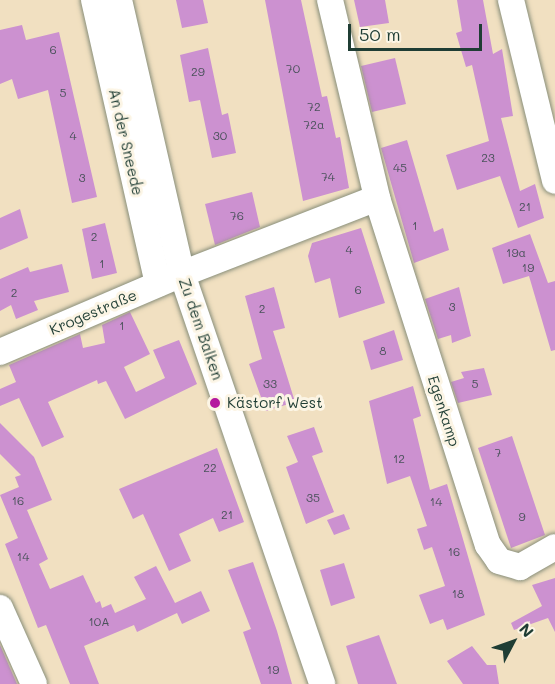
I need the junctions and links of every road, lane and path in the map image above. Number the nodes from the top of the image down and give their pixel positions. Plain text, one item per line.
1 (94, 0) edge
2 (119, 0) edge
3 (330, 0) edge
4 (511, 0) edge
5 (555, 181) edge
6 (376, 198) junction
7 (182, 274) junction
8 (158, 284) junction
9 (1, 347) edge
10 (555, 547) edge
11 (0, 608) edge
12 (34, 684) edge
13 (322, 684) edge

1 - 8 street, An der Sneede
2 - 7 street, Zu dem Balken
3 - 6 street, Egenkamp
4 - 5 street
6 - 7 street
6 - 10 street, Egenkamp
7 - 8 street, Krogestraße
7 - 13 street, Zu dem Balken
8 - 9 street, Krogestraße
11 - 12 street

